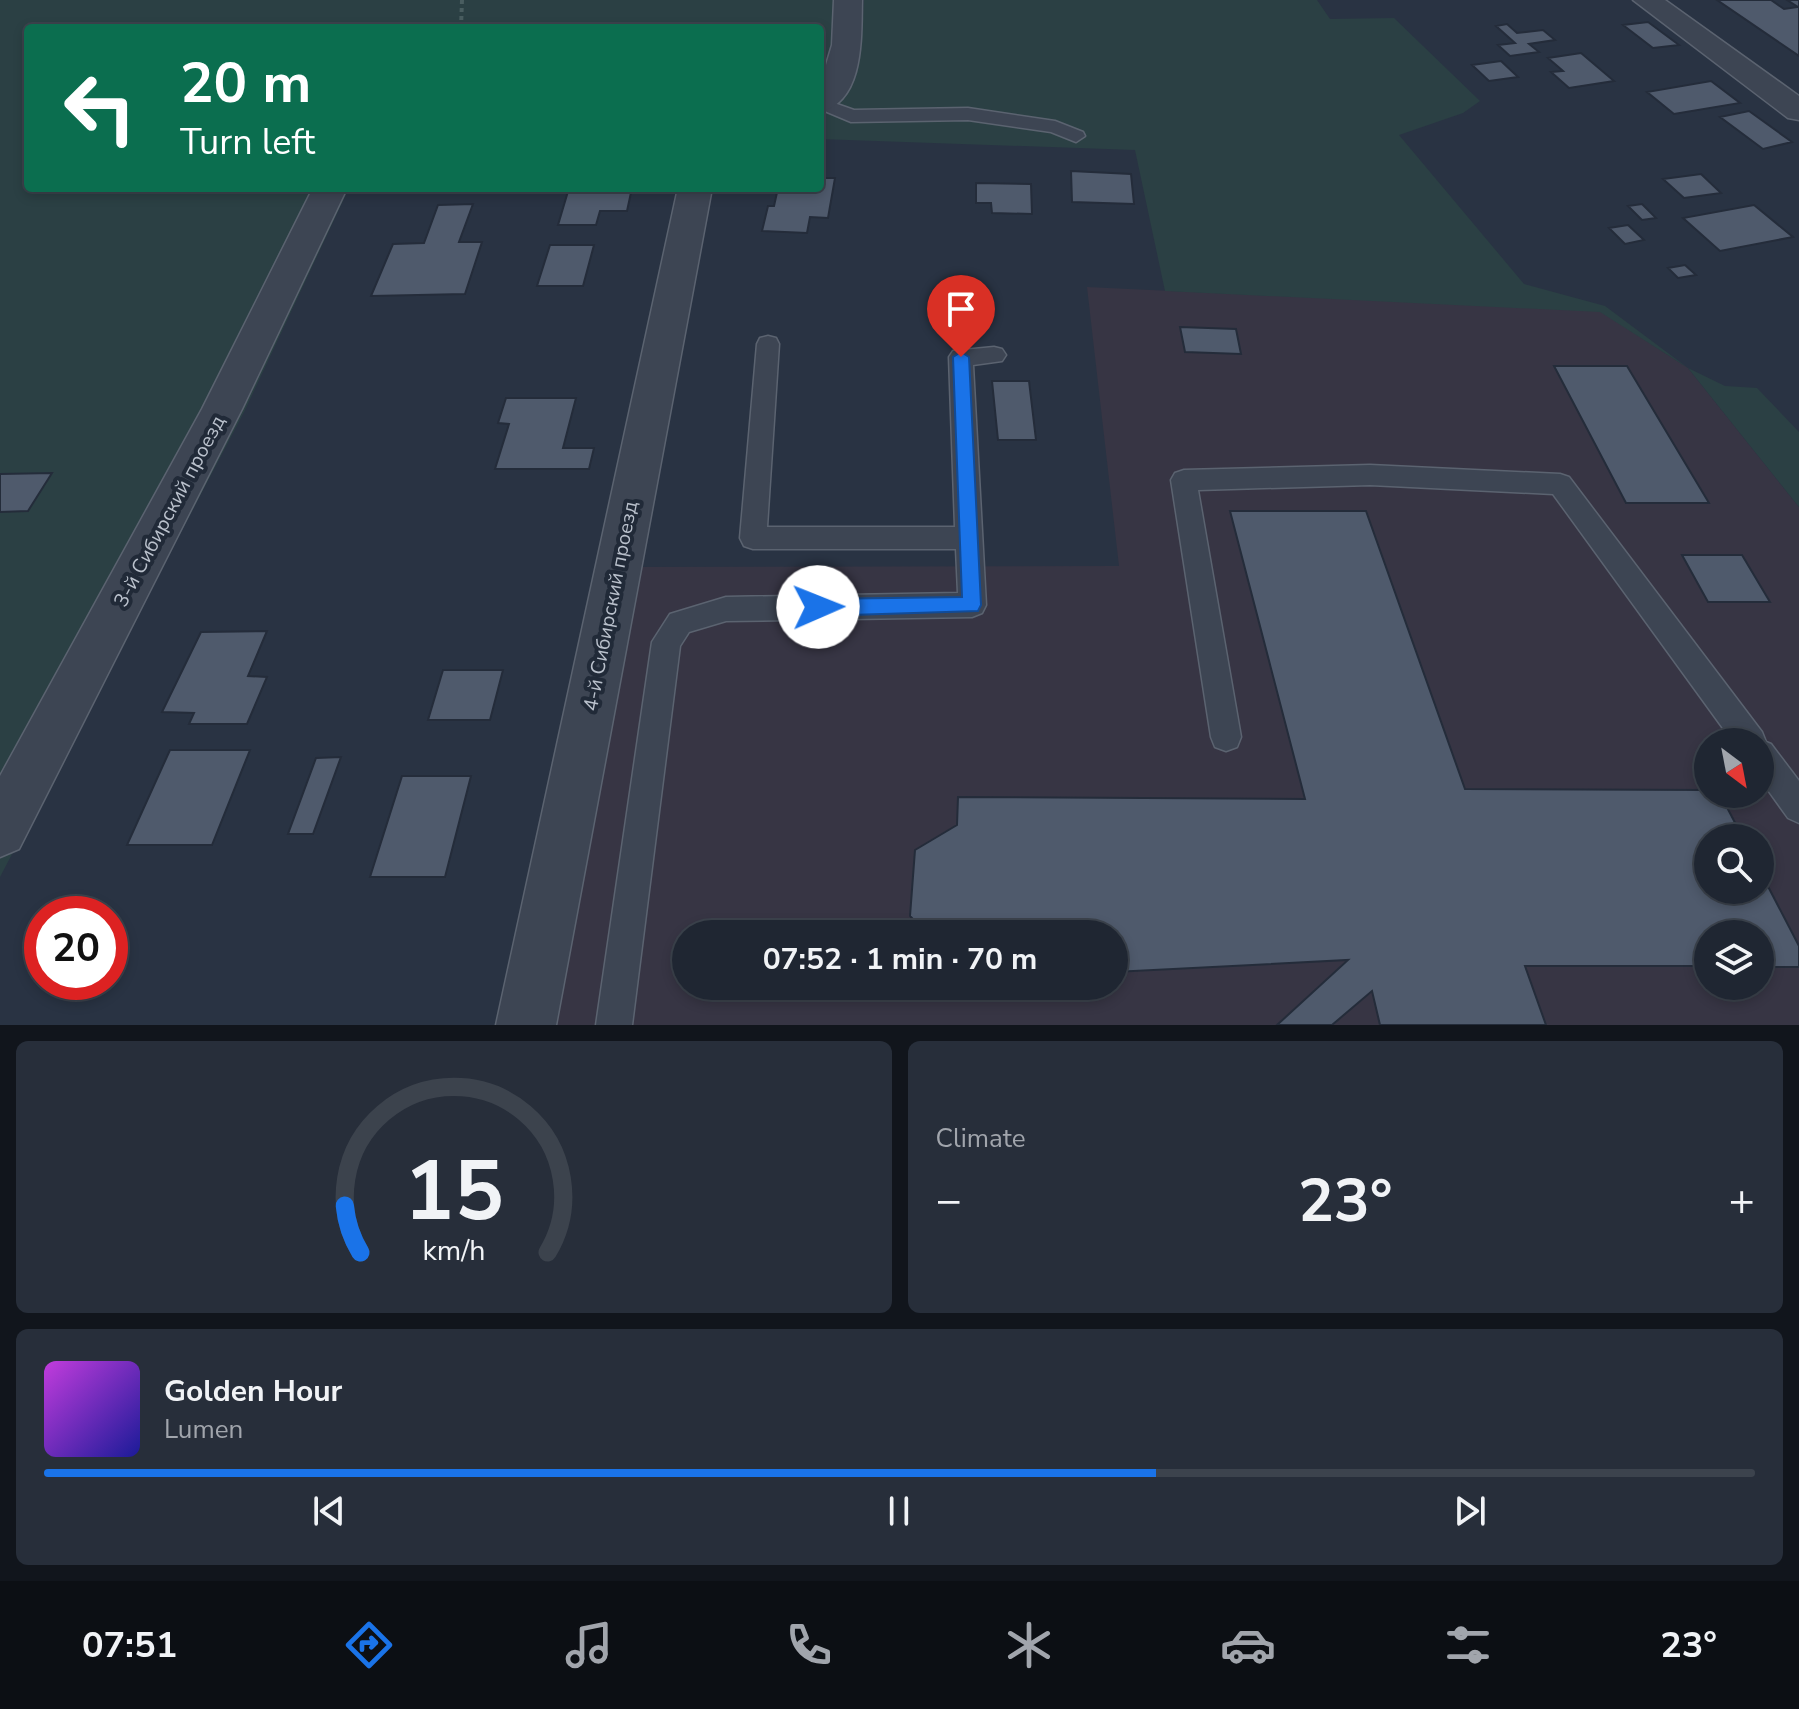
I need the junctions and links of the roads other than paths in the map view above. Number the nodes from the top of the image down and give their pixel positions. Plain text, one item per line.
1 (848, 0) edge
2 (1647, 0) edge
3 (824, 99) edge
4 (824, 105) edge
5 (1799, 111) edge
6 (1076, 136) dead end
7 (328, 192) edge
8 (694, 192) edge
9 (768, 344) dead end
10 (994, 355) dead end
11 (969, 538) junction
12 (1741, 728) edge
13 (1226, 737) dead end
14 (1774, 773) edge
15 (1799, 807) edge
16 (0, 830) edge
17 (526, 1025) edge
18 (614, 1025) edge

1 - 3 street
2 - 5 street
4 - 6 lane
7 - 16 street, 3-й Сибирский проезд
8 - 17 street, 4-й Сибирский проезд
9 - 11 lane
10 - 11 lane
11 - 18 lane
12 - 13 lane
14 - 15 lane

